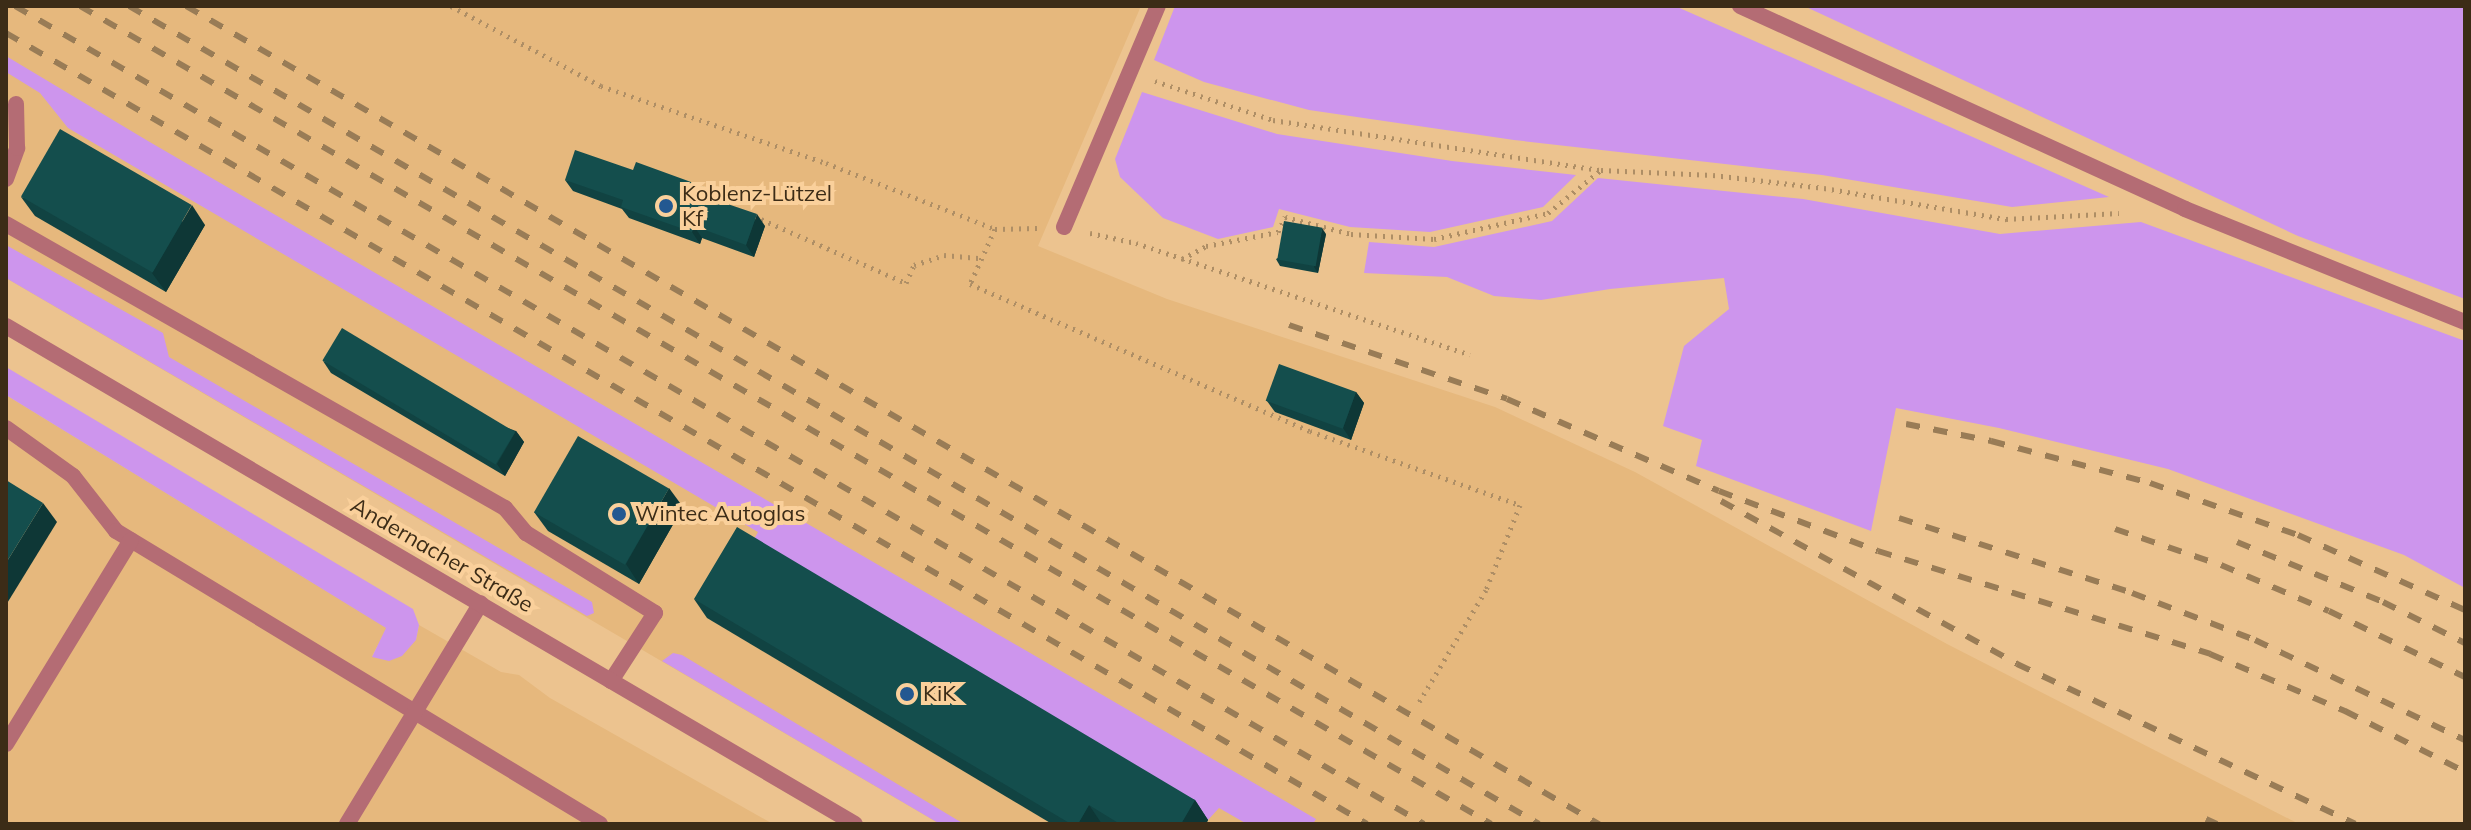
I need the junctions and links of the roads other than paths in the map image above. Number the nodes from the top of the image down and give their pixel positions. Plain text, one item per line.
1 (1158, 6) edge
2 (1740, 6) edge
3 (16, 104) dead end
4 (6, 179) edge
5 (6, 224) edge
6 (1064, 227) road end
7 (2465, 322) edge
8 (6, 326) edge
9 (6, 428) edge
10 (131, 540) junction
11 (481, 603) junction
12 (611, 681) junction
13 (415, 709) junction
14 (6, 744) edge
15 (347, 824) edge
16 (600, 824) edge
17 (855, 824) edge

1 - 6 street
2 - 7 street
3 - 4 street
5 - 12 street
8 - 11 street, Andernacher Straße
9 - 10 street
10 - 13 street
10 - 14 street
11 - 12 street, Andernacher Straße
11 - 13 street
12 - 17 street, Andernacher Straße
13 - 15 street
13 - 16 street

